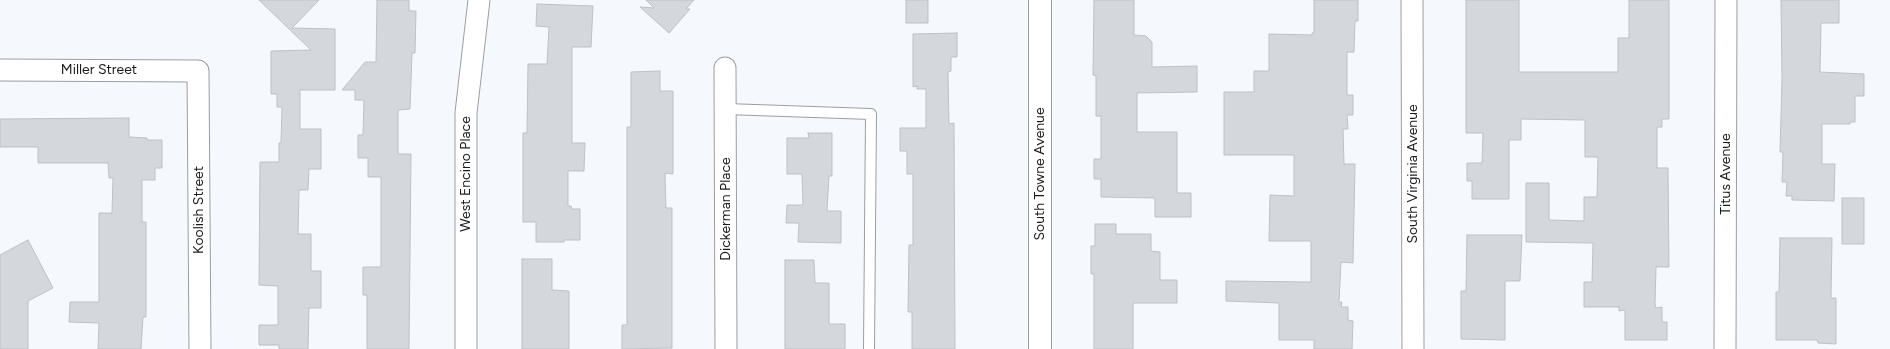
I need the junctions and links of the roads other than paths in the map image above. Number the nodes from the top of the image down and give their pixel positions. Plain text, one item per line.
1 (479, 0) edge
2 (1040, 0) edge
3 (1412, 0) edge
4 (1726, 0) edge
5 (725, 68) dead end
6 (0, 70) edge
7 (198, 71) joint
8 (726, 109) junction
9 (200, 349) edge
10 (466, 349) edge
11 (726, 349) edge
12 (869, 349) edge
13 (1040, 349) edge
14 (1413, 349) edge
15 (1726, 349) edge

1 - 10 street, West Encino Place
2 - 13 street, South Towne Avenue
3 - 14 street, South Virginia Avenue
4 - 15 street, Titus Avenue
5 - 8 street, Dickerman Place
6 - 7 street, Miller Street
7 - 9 street, Koolish Street
8 - 11 street, Dickerman Place
8 - 12 lane

